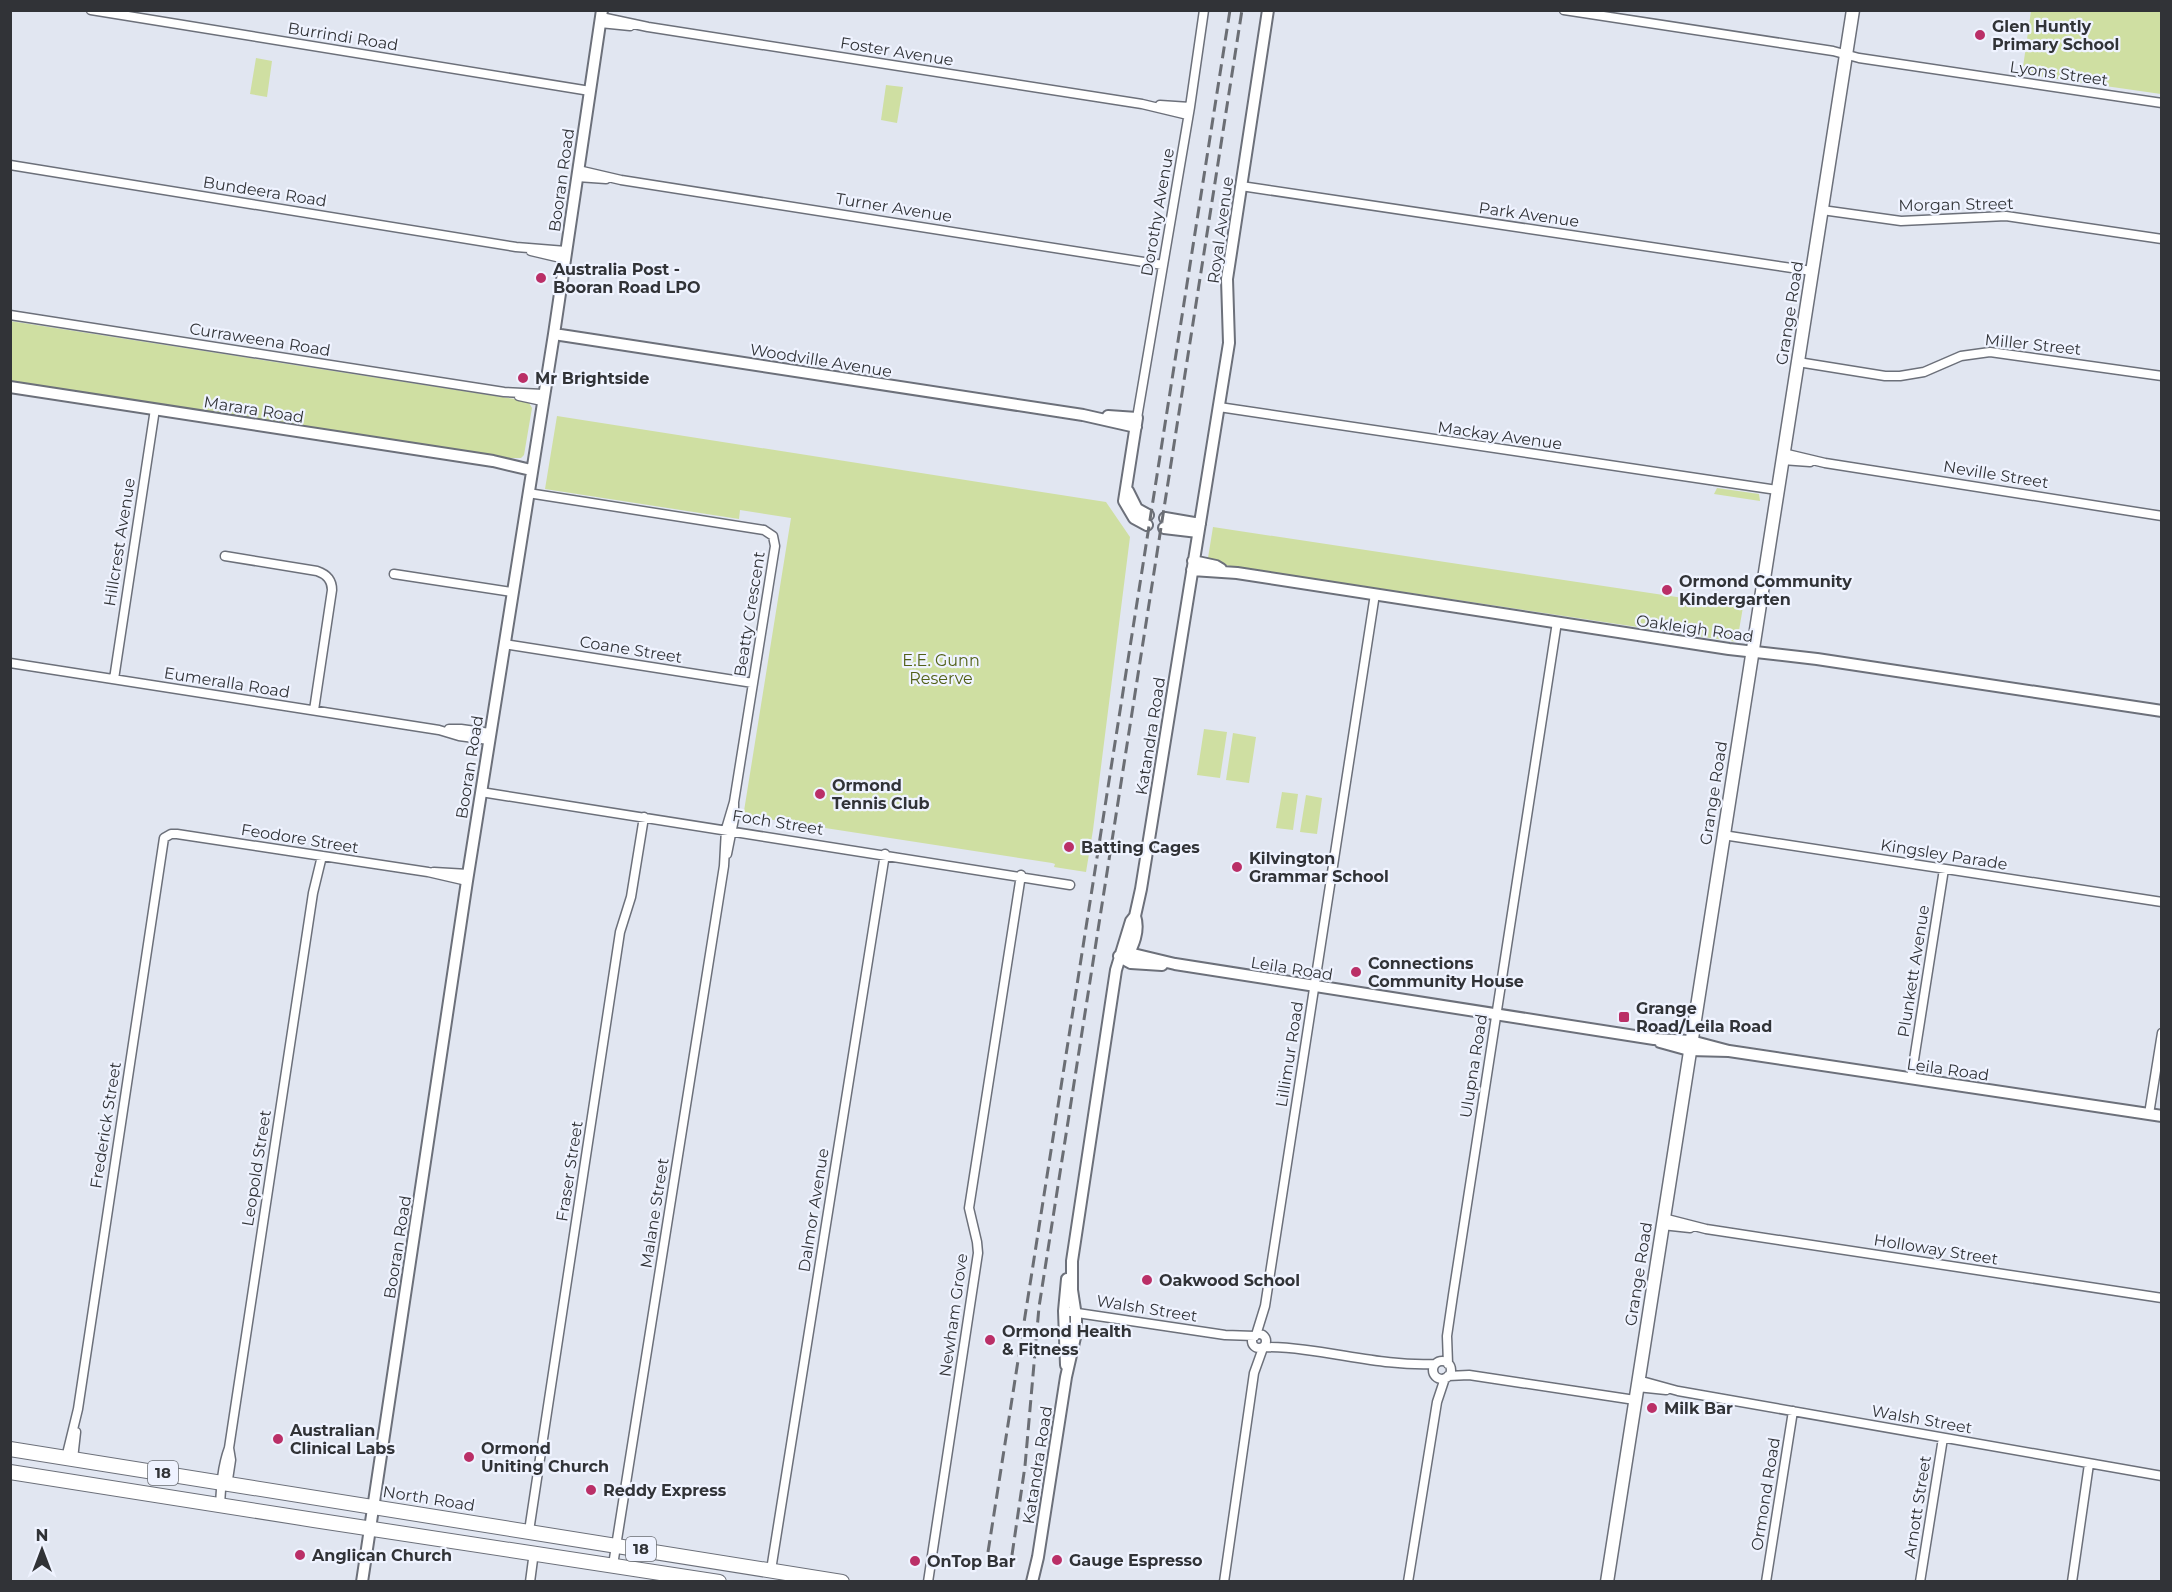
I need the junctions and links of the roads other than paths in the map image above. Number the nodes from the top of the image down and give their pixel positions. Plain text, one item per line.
1 (91, 10) edge
2 (1204, 10) edge
3 (1268, 10) edge
4 (1564, 10) edge
5 (1853, 10) edge
6 (601, 17) edge
7 (1846, 54) junction
8 (590, 91) junction
9 (2162, 103) edge
10 (1189, 111) junction
11 (10, 165) edge
12 (578, 173) junction
13 (1241, 186) junction
14 (1822, 210) junction
15 (2162, 239) edge
16 (566, 255) junction
17 (1163, 265) junction
18 (1812, 271) junction
19 (10, 315) edge
20 (554, 334) junction
21 (1798, 362) junction
22 (2162, 376) edge
23 (10, 387) edge
24 (543, 397) junction
25 (1219, 407) junction
26 (155, 409) junction
27 (1136, 422) junction
28 (1783, 457) junction
29 (532, 467) junction
30 (1777, 490) junction
31 (528, 493) junction
32 (2162, 516) edge
33 (1148, 520) dead end
34 (1165, 523) dead end
35 (1199, 528) junction
36 (225, 556) dead end
37 (1192, 565) junction
38 (394, 574) dead end
39 (512, 592) junction
40 (1376, 594) junction
41 (1557, 622) junction
42 (504, 644) junction
43 (1752, 651) junction
44 (10, 663) edge
45 (114, 679) junction
46 (753, 683) junction
47 (314, 710) junction
48 (2162, 711) edge
49 (489, 737) junction
50 (481, 792) junction
51 (644, 817) junction
52 (729, 830) junction
53 (167, 835) joint
54 (1723, 835) junction
55 (885, 854) junction
56 (318, 856) junction
57 (1944, 869) junction
58 (1021, 875) junction
59 (467, 878) junction
60 (1070, 885) dead end
61 (2162, 902) edge
62 (1125, 957) junction
63 (1315, 986) junction
64 (1497, 1015) junction
65 (2162, 1033) edge
66 (1690, 1045) junction
67 (1911, 1078) junction
68 (2149, 1114) junction
69 (2162, 1116) edge
70 (1663, 1222) junction
71 (1072, 1261) junction
72 (2162, 1298) edge
73 (1064, 1311) junction
74 (1076, 1312) junction
75 (1447, 1336) junction
76 (1259, 1341) junction
77 (1449, 1365) junction
78 (1439, 1372) junction
79 (1469, 1375) junction
80 (1066, 1377) junction
81 (1637, 1389) junction
82 (1793, 1411) junction
83 (1943, 1438) junction
84 (10, 1449) edge
85 (70, 1458) junction
86 (2089, 1464) junction
87 (10, 1472) edge
88 (2162, 1476) edge
89 (224, 1482) junction
90 (220, 1506) junction
91 (373, 1506) junction
92 (441, 1516) junction
93 (370, 1528) junction
94 (529, 1531) junction
95 (437, 1539) junction
96 (616, 1545) junction
97 (534, 1552) junction
98 (1038, 1557) junction
99 (613, 1565) junction
100 (771, 1570) junction
101 (689, 1579) edge
102 (362, 1581) edge
103 (530, 1581) edge
104 (719, 1581) edge
105 (842, 1581) edge
106 (928, 1581) edge
107 (1032, 1581) edge
108 (1038, 1581) edge
109 (1224, 1581) edge
110 (1408, 1581) edge
111 (1607, 1581) edge
112 (1766, 1581) edge
113 (1920, 1581) edge
114 (2072, 1581) edge

1 - 8 street, Burrindi Road
2 - 10 street, Dorothy Avenue
3 - 13 street, Royal Avenue
4 - 7 street, Lyons Street
5 - 7 main road, Grange Road
6 - 8 street, Booran Road
6 - 10 street, Foster Avenue
7 - 9 street, Lyons Street
7 - 14 main road, Grange Road
8 - 12 street, Booran Road
10 - 17 street, Dorothy Avenue
11 - 16 street, Bundeera Road
12 - 16 street, Booran Road
12 - 17 street, Turner Avenue
13 - 18 street, Park Avenue
13 - 25 street, Royal Avenue
14 - 15 street, Morgan Street
14 - 18 main road, Grange Road
16 - 20 street, Booran Road
17 - 27 street, Dorothy Avenue
18 - 21 main road, Grange Road
19 - 24 street, Curraweena Road
20 - 24 street, Booran Road
20 - 27 street, Woodville Avenue
21 - 22 street, Miller Street
21 - 28 main road, Grange Road
23 - 26 street, Marara Road
24 - 29 street, Booran Road
25 - 30 street, Mackay Avenue
25 - 35 street, Royal Avenue
26 - 29 street, Marara Road
26 - 45 street, Hillcrest Avenue
27 - 33 street
28 - 30 main road, Grange Road
28 - 32 street, Neville Street
29 - 31 street, Booran Road
30 - 43 main road, Grange Road
31 - 39 street, Booran Road
31 - 46 street, Beatty Crescent
34 - 35 street
35 - 37 street, Royal Avenue
36 - 47 street
37 - 40 street, Oakleigh Road
37 - 62 street, Katandra Road
38 - 39 street
39 - 42 street, Booran Road
40 - 41 street, Oakleigh Road
40 - 63 street, Lillimur Road
41 - 43 street, Oakleigh Road
41 - 64 street, Ulupna Road
42 - 46 street, Coane Street
42 - 49 street, Booran Road
43 - 48 street, Oakleigh Road
43 - 54 main road, Grange Road
44 - 45 street, Eumeralla Road
45 - 47 street, Eumeralla Road
46 - 52 street, Beatty Crescent
47 - 49 street, Eumeralla Road
49 - 50 street, Booran Road
50 - 51 street, Foch Street
50 - 59 street, Booran Road
51 - 52 street, Foch Street
51 - 94 street, Fraser Street
52 - 55 street, Foch Street
52 - 96 street, Malane Street
53 - 56 street, Feodore Street
53 - 85 street, Frederick Street
54 - 57 street, Kingsley Parade
54 - 66 main road, Grange Road
55 - 58 street, Foch Street
55 - 100 street, Dalmor Avenue
56 - 59 street, Feodore Street
56 - 89 street, Leopold Street
57 - 61 street, Kingsley Parade
57 - 67 street, Plunkett Avenue
58 - 60 street, Foch Street
58 - 106 street, Newham Grove
59 - 91 street, Booran Road
62 - 63 street, Leila Road
62 - 71 street, Katandra Road
63 - 64 street, Leila Road
63 - 76 street, Lillimur Road
64 - 66 street, Leila Road
64 - 75 street, Ulupna Road
65 - 68 street
66 - 67 street, Leila Road
66 - 70 main road, Grange Road
67 - 68 street, Leila Road
68 - 69 street, Leila Road
70 - 72 street, Holloway Street
70 - 81 main road, Grange Road
71 - 73 street, Katandra Road
71 - 74 street, Katandra Road
73 - 74 street, Walsh Street
73 - 80 street, Katandra Road
74 - 76 street, Walsh Street
74 - 80 street, Katandra Road
75 - 77 street, Ulupna Road
75 - 78 street, Ulupna Road
76 - 78 street, Walsh Street
76 - 109 street, Lillimur Road
77 - 78 street, Ulupna Road
77 - 78 street, Walsh Street
77 - 79 street, Walsh Street
78 - 79 street, Walsh Street
78 - 110 street, Ulupna Road
79 - 81 street, Walsh Street
80 - 98 street, Katandra Road
81 - 82 street, Walsh Street
81 - 111 main road, Grange Road
82 - 83 street, Walsh Street
82 - 112 street, Ormond Road
83 - 86 street, Walsh Street
83 - 113 street, Arnott Street
84 - 85 highway, North Road / 18
85 - 89 highway, North Road / 18
86 - 88 street, Walsh Street
86 - 114 street
87 - 90 highway, 18
89 - 90 street, Leopold Street
89 - 91 highway, North Road / 18
90 - 93 highway, 18
91 - 92 highway, North Road / 18
91 - 93 street, Booran Road
92 - 94 highway, North Road / 18
92 - 95 highway
93 - 95 highway, 18
93 - 102 street, Booran Road
94 - 96 highway, North Road / 18
95 - 97 highway, 18
96 - 99 street, Malane Street
96 - 100 highway, North Road / 18
97 - 99 highway, 18
97 - 103 street
98 - 107 street, Katandra Road
98 - 108 street, Katandra Road
99 - 101 highway, 18
100 - 105 highway, North Road / 18
101 - 104 highway, 18

